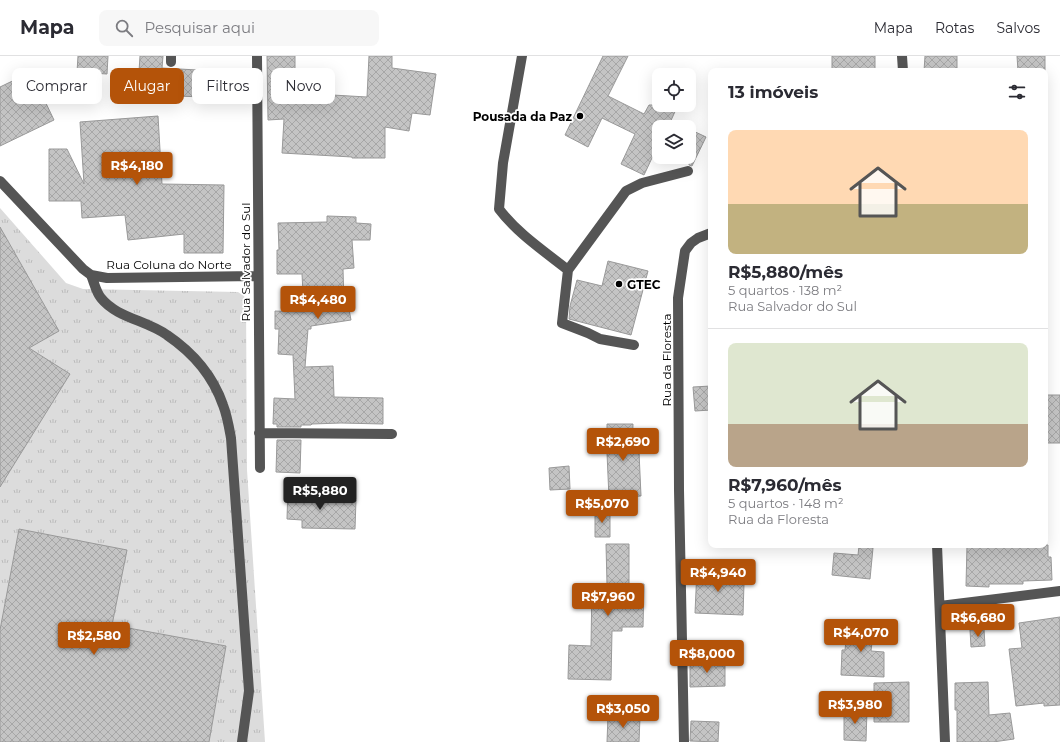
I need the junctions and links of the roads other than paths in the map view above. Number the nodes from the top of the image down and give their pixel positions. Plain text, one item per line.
1 (258, 56) edge
2 (522, 56) edge
3 (902, 56) edge
4 (903, 68) edge
5 (688, 170) dead end
6 (0, 181) edge
7 (708, 234) edge
8 (568, 270) junction
9 (91, 275) junction
10 (258, 276) junction
11 (634, 345) dead end
12 (259, 433) junction
13 (392, 434) dead end
14 (260, 468) dead end
15 (937, 548) edge
16 (1060, 591) edge
17 (940, 606) junction
18 (242, 742) edge
19 (684, 742) edge
20 (945, 742) edge

1 - 10 street, Rua Salvador do Sul
2 - 8 street
3 - 4 street
5 - 8 street
6 - 9 street, Rua Coluna do Norte
7 - 19 street, Rua da Floresta
8 - 11 street
9 - 10 street, Rua Coluna do Norte
9 - 18 street
10 - 12 street, Rua Salvador do Sul
12 - 13 street
12 - 14 street, Rua Salvador do Sul
15 - 17 street
16 - 17 street
17 - 20 street

